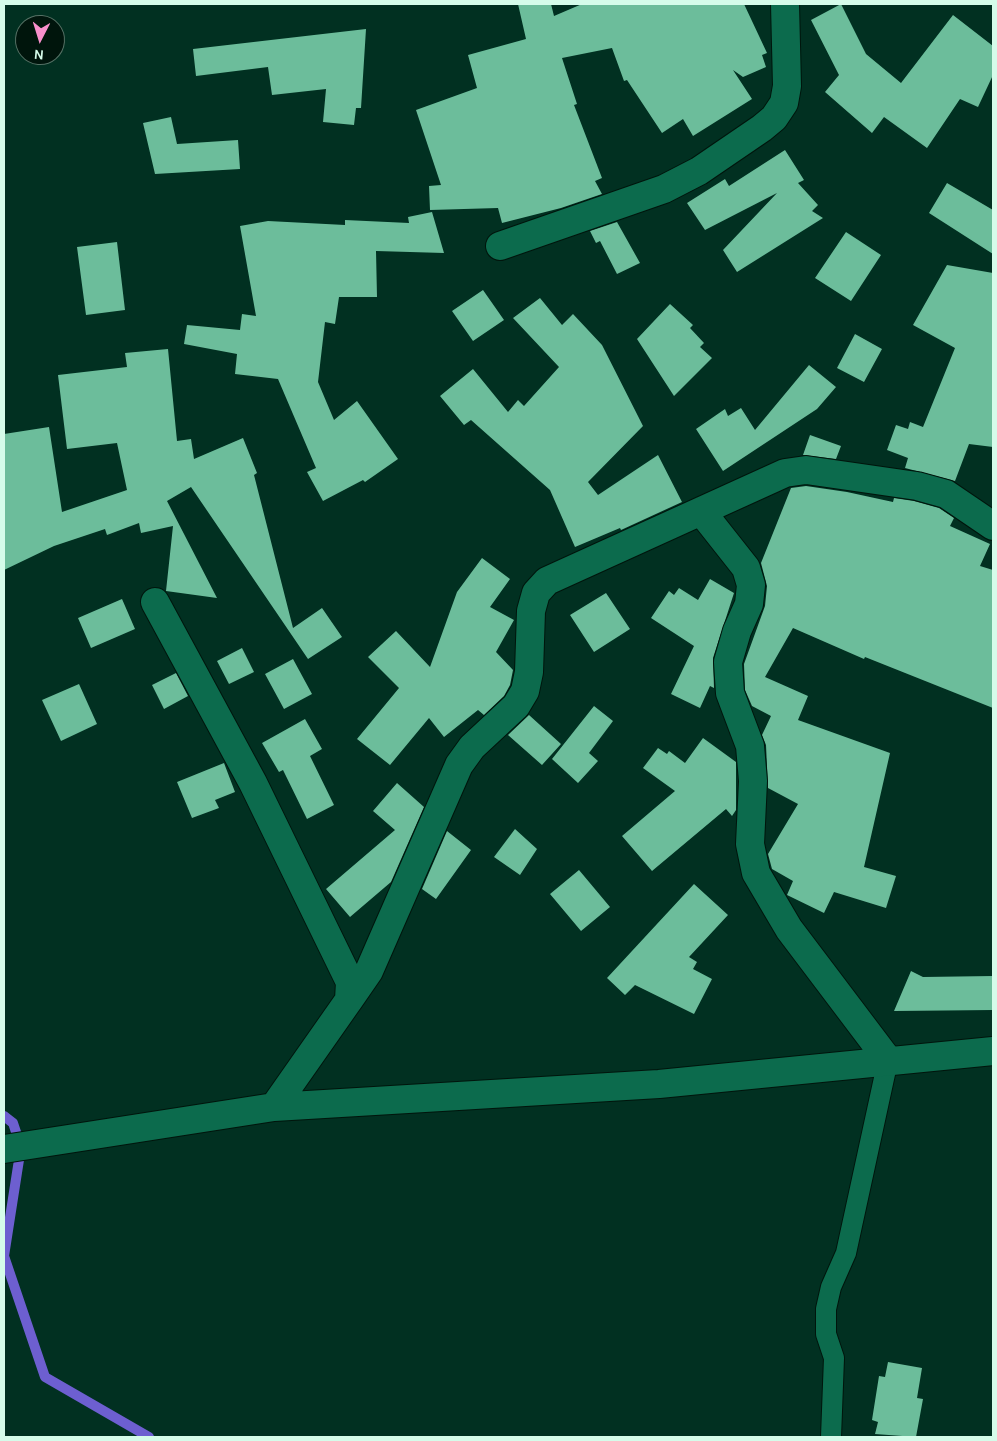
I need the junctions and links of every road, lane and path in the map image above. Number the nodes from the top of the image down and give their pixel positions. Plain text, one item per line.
1 (785, 4) edge
2 (500, 246) dead end
3 (701, 511) junction
4 (993, 526) edge
5 (155, 602) dead end
6 (349, 1000) junction
7 (993, 1051) edge
8 (888, 1060) junction
9 (274, 1107) junction
10 (4, 1149) edge
11 (831, 1437) edge

1 - 2 street
3 - 4 street
3 - 6 street
3 - 8 street
5 - 6 street
6 - 9 street
7 - 8 street
8 - 9 street
8 - 11 lane
9 - 10 street

